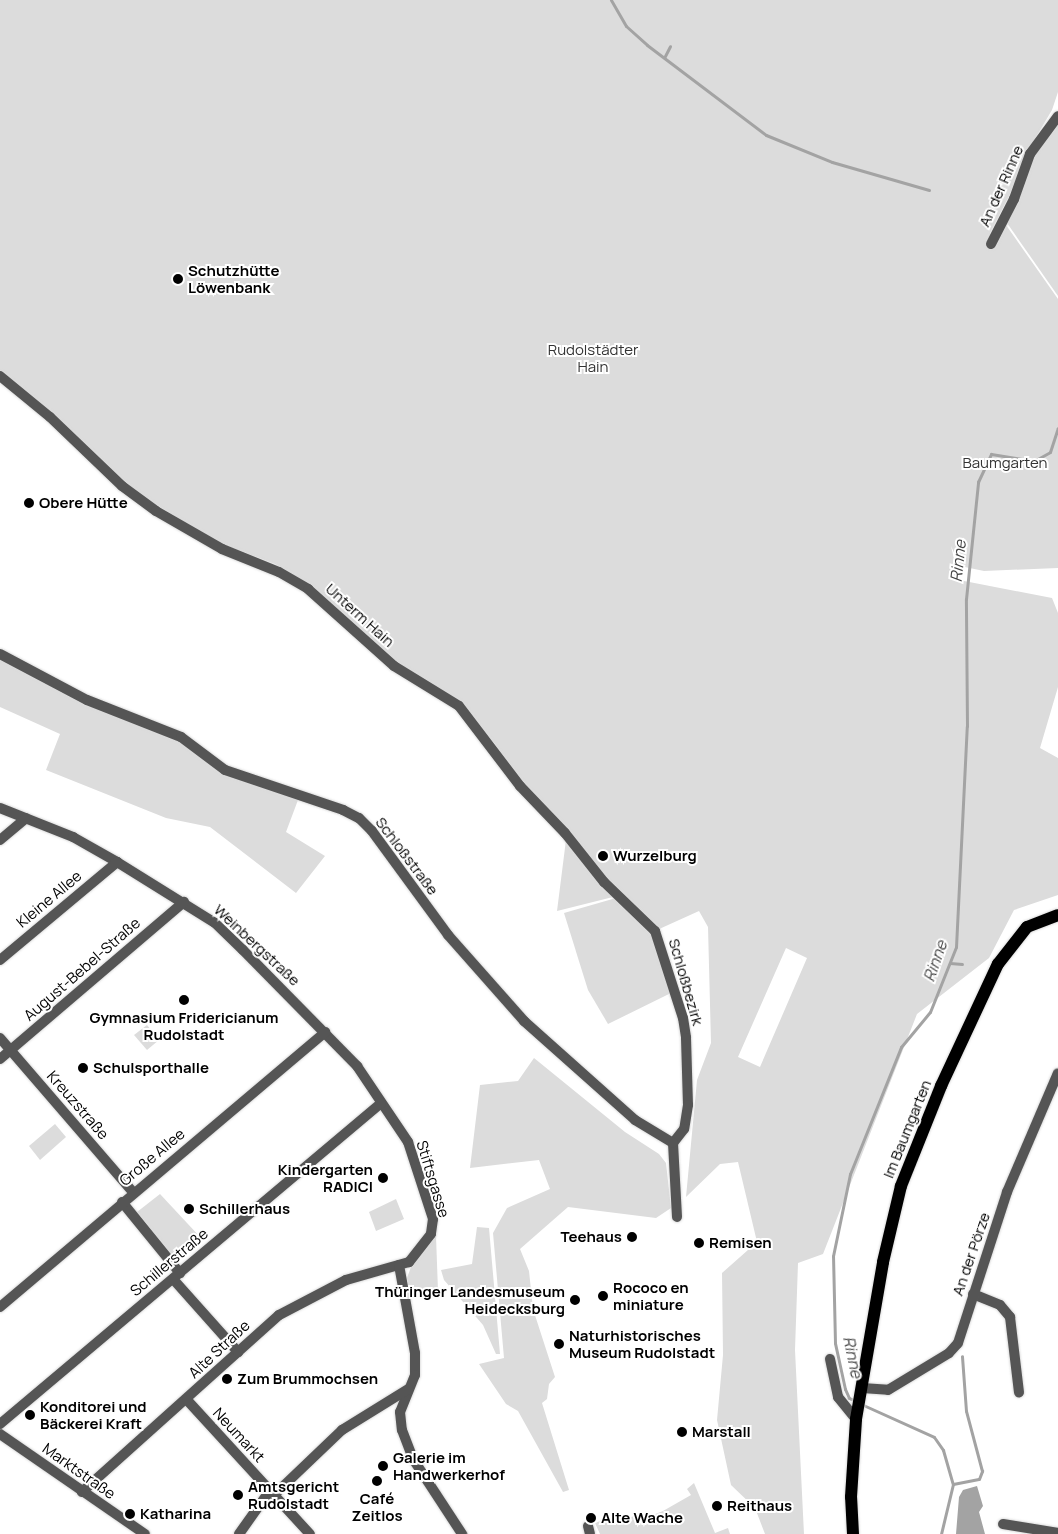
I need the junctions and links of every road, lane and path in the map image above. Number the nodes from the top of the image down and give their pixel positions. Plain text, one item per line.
1 (1058, 116) edge
2 (991, 244) dead end
3 (0, 376) edge
4 (0, 654) edge
5 (0, 808) edge
6 (26, 818) junction
7 (0, 840) edge
8 (117, 862) junction
9 (184, 902) junction
10 (1058, 915) edge
11 (655, 930) joint
12 (0, 960) edge
13 (325, 1032) junction
14 (0, 1038) edge
15 (11, 1051) junction
16 (0, 1059) edge
17 (1058, 1073) edge
18 (381, 1103) junction
19 (673, 1143) junction
20 (133, 1192) junction
21 (122, 1202) junction
22 (677, 1217) dead end
23 (399, 1265) junction
24 (176, 1276) junction
25 (973, 1294) junction
26 (0, 1307) edge
27 (238, 1352) junction
28 (830, 1359) dead end
29 (408, 1389) junction
30 (862, 1391) junction
31 (1019, 1392) dead end
32 (187, 1400) junction
33 (857, 1415) junction
34 (0, 1424) edge
35 (0, 1434) edge
36 (273, 1491) junction
37 (82, 1492) junction
38 (1003, 1524) dead end
39 (142, 1533) edge
40 (1058, 1533) edge
41 (238, 1534) edge
42 (310, 1534) edge
43 (462, 1534) edge
44 (853, 1534) edge

1 - 2 street, An der Rinne
3 - 11 street, Unterm Hain
4 - 19 street, Schloßstraße
5 - 6 street, Weinbergstraße
6 - 7 street
6 - 8 street, Weinbergstraße
8 - 9 street, Weinbergstraße
8 - 12 street, Kleine Allee
9 - 13 street, Weinbergstraße
9 - 15 street, August-Bebel-Straße
10 - 30 main road, Im Baumgarten
11 - 19 street, Schloßbezirk
13 - 18 street, Weinbergstraße
13 - 20 street, Große Allee
14 - 15 street, Kreuzstraße
15 - 16 street, August-Bebel-Straße
15 - 20 street, Kreuzstraße
17 - 25 street, An der Pörze
18 - 23 street, Stiftsgasse
18 - 24 street, Schillerstraße
19 - 22 street
20 - 21 street, Große Allee
21 - 24 street
21 - 26 street, Große Allee
23 - 27 street, Alte Straße
23 - 29 street
24 - 27 street
24 - 34 street, Schillerstraße
25 - 30 street, An der Pörze
25 - 31 street
27 - 32 street, Alte Straße
28 - 33 street
29 - 36 street
29 - 43 street
30 - 33 main road, Im Baumgarten
32 - 36 street, Neumarkt
32 - 37 street, Alte Straße
33 - 44 main road, Im Baumgarten
35 - 37 street, Marktstraße
36 - 41 street
36 - 42 street, Neumarkt
37 - 39 street, Marktstraße
38 - 40 street

